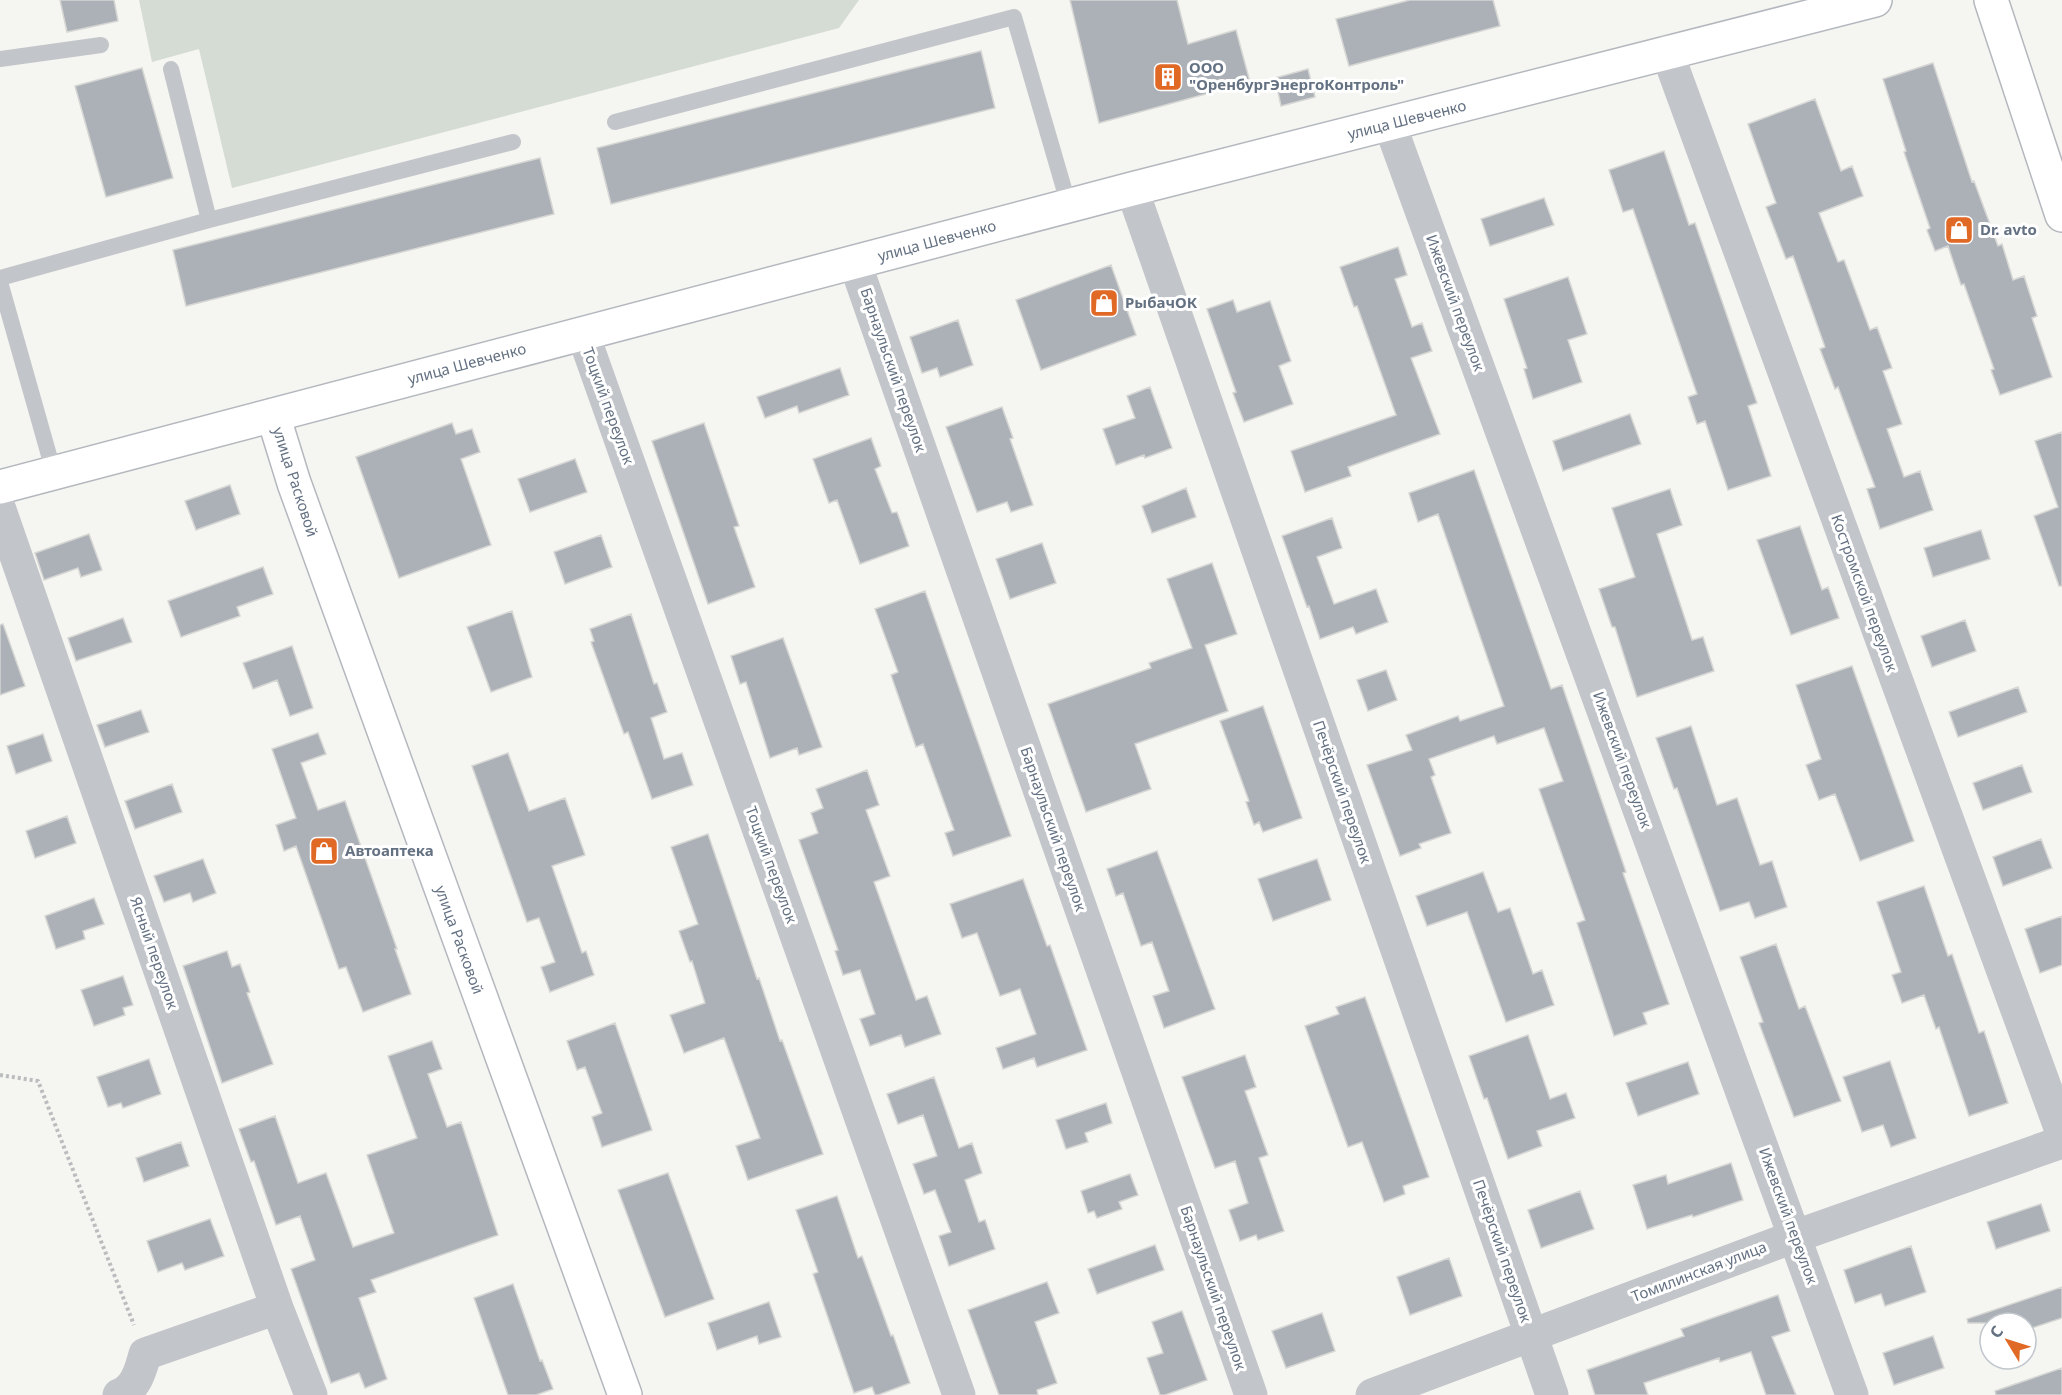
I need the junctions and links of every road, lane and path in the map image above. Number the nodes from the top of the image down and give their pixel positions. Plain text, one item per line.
1 (1875, 0) edge
2 (1991, 0) edge
3 (101, 45) dead end
4 (1667, 52) junction
5 (0, 59) edge
6 (171, 69) dead end
7 (615, 122) dead end
8 (1390, 125) junction
9 (513, 142) dead end
10 (1132, 189) junction
11 (1068, 206) junction
12 (2062, 215) edge
13 (208, 220) junction
14 (855, 263) junction
15 (0, 280) edge
16 (583, 334) junction
17 (273, 415) junction
18 (54, 473) junction
19 (0, 487) edge
20 (0, 510) edge
21 (0, 1075) edge
22 (2062, 1133) edge
23 (2062, 1142) edge
24 (1796, 1236) junction
25 (277, 1308) junction
26 (1531, 1336) junction
27 (145, 1354) junction
28 (119, 1395) edge
29 (310, 1395) edge
30 (625, 1395) edge
31 (958, 1395) edge
32 (1251, 1395) edge
33 (1371, 1395) edge
34 (1552, 1395) edge
35 (1852, 1395) edge

1 - 4 main road, улица Шевченко
2 - 12 main road
3 - 5 lane
4 - 8 main road, улица Шевченко
4 - 22 street, Костромской переулок
6 - 13 lane
7 - 11 lane
8 - 10 main road, улица Шевченко
8 - 24 street, Ижевский переулок
9 - 13 lane
10 - 11 main road, улица Шевченко
10 - 26 street, Печёрский переулок
11 - 14 main road, улица Шевченко
13 - 15 lane
14 - 16 main road, улица Шевченко
14 - 32 street, Барнаульский переулок
15 - 18 lane
16 - 17 main road, улица Шевченко
16 - 31 street, Тоцкий переулок
17 - 18 main road, улица Шевченко
17 - 30 main road, улица Расковой
18 - 19 main road, улица Шевченко
20 - 25 street, Ясный переулок
21 - 27 path
23 - 24 street, Томилинская улица
24 - 26 street, Томилинская улица
24 - 35 street, Ижевский переулок
25 - 27 street
25 - 29 street, Ясный переулок
26 - 33 street, Томилинская улица
26 - 34 street, Печёрский переулок
27 - 28 street

